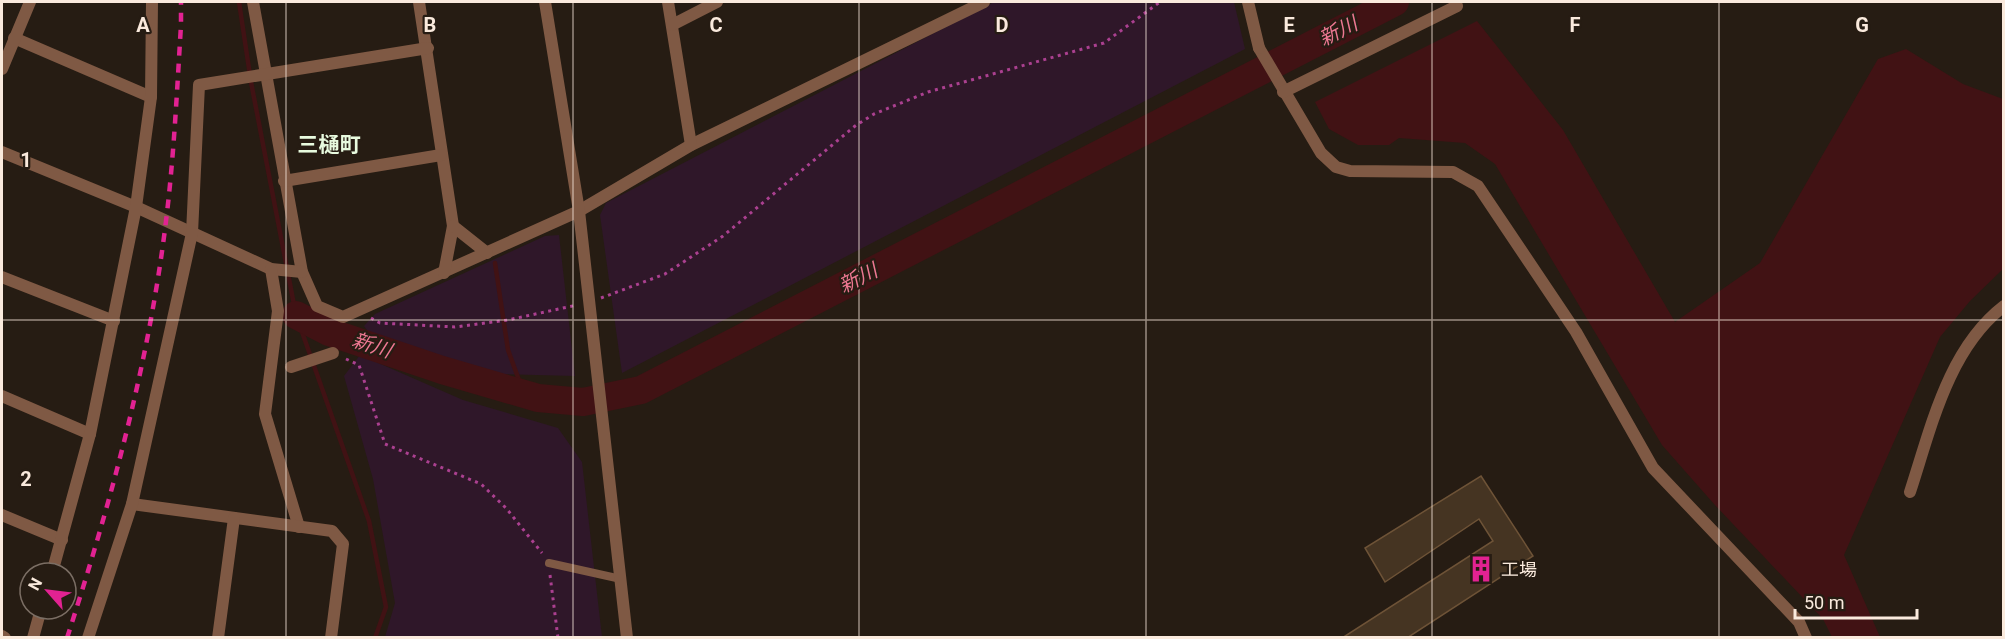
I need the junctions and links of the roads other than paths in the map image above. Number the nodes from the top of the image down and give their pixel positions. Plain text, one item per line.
1 (30, 2) edge
2 (152, 2) edge
3 (253, 2) edge
4 (419, 2) edge
5 (544, 2) edge
6 (668, 2) edge
7 (717, 2) edge
8 (984, 2) edge
9 (1248, 2) edge
10 (1457, 6) dead end
11 (672, 25) junction
12 (14, 38) junction
13 (428, 48) junction
14 (2, 69) edge
15 (262, 74) junction
16 (1283, 92) junction
17 (151, 97) junction
18 (691, 145) junction
19 (2, 152) edge
20 (441, 155) junction
21 (284, 181) junction
22 (136, 207) junction
23 (579, 211) junction
24 (453, 226) junction
25 (192, 233) junction
26 (487, 253) junction
27 (275, 269) junction
28 (298, 272) junction
29 (444, 273) junction
30 (2, 277) edge
31 (2004, 306) edge
32 (114, 321) junction
33 (333, 353) road end
34 (291, 367) dead end
35 (2, 396) edge
36 (90, 434) junction
37 (1910, 492) dead end
38 (132, 504) junction
39 (2, 515) edge
40 (234, 518) junction
41 (299, 527) junction
42 (62, 540) junction
43 (56, 561) edge
44 (549, 563) road end
45 (621, 579) junction
46 (38, 621) edge
47 (33, 638) edge
48 (87, 638) edge
49 (218, 638) edge
50 (331, 638) edge
51 (627, 638) edge
52 (1806, 638) edge

1 - 12 street
2 - 17 street
3 - 15 street
4 - 13 street
5 - 23 street
6 - 11 street
7 - 11 street
8 - 18 street
9 - 16 street
10 - 16 street
11 - 18 street
12 - 14 street
12 - 17 street
13 - 15 street
13 - 20 street
15 - 21 street
15 - 25 street
16 - 52 street
17 - 22 street
18 - 23 street
19 - 22 street
20 - 21 street
20 - 24 street
21 - 28 street
22 - 25 street
22 - 32 street
23 - 26 street
23 - 45 street
24 - 26 street
24 - 29 street
25 - 27 street
25 - 38 street
26 - 29 street
27 - 28 street
27 - 41 street
28 - 29 street
30 - 32 street
31 - 37 street
32 - 36 street
33 - 34 street
35 - 36 street
36 - 42 street
38 - 40 street
38 - 48 street
39 - 42 street
40 - 41 street
40 - 49 street
41 - 50 street
42 - 43 street
44 - 45 lane
45 - 51 street
46 - 47 street

